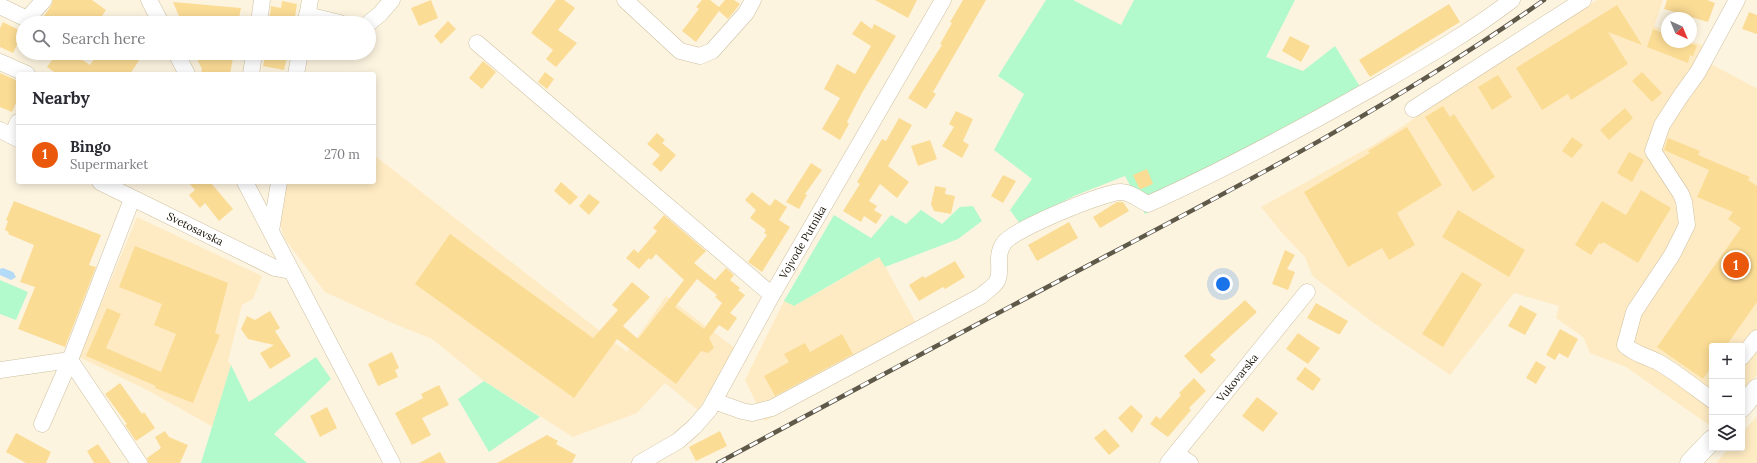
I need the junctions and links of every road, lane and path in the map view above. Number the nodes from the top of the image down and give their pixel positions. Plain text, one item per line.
1 (44, 0) edge
2 (149, 0) edge
3 (262, 0) edge
4 (392, 0) edge
5 (624, 0) edge
6 (754, 0) edge
7 (943, 0) edge
8 (1512, 0) edge
9 (1583, 0) edge
10 (1737, 0) edge
11 (0, 6) edge
12 (308, 13) edge
13 (21, 16) edge
14 (30, 16) edge
15 (157, 16) edge
16 (260, 16) edge
17 (318, 16) edge
18 (376, 17) edge
19 (477, 43) dead end
20 (180, 60) edge
21 (253, 60) edge
22 (299, 60) edge
23 (0, 62) edge
24 (22, 72) edge
25 (186, 72) edge
26 (251, 72) edge
27 (296, 72) edge
28 (1413, 110) dead end
29 (104, 184) edge
30 (245, 184) edge
31 (279, 184) edge
32 (132, 199) junction
33 (271, 231) junction
34 (291, 271) junction
35 (1307, 292) dead end
36 (772, 295) junction
37 (1757, 338) edge
38 (1745, 353) edge
39 (70, 360) junction
40 (0, 370) edge
41 (1757, 389) edge
42 (1709, 398) edge
43 (714, 401) junction
44 (1745, 403) edge
45 (42, 424) dead end
46 (1709, 443) edge
47 (1172, 459) edge
48 (139, 463) edge
49 (392, 463) edge
50 (640, 463) edge
51 (1190, 463) edge
52 (1690, 463) edge

1 - 14 street
2 - 15 street
3 - 16 street
4 - 18 street
5 - 6 street
7 - 36 street, Vojvode Putnika
8 - 43 street
9 - 28 street
10 - 42 street
11 - 13 street
12 - 17 street
19 - 36 street
20 - 25 street
21 - 26 street
22 - 27 street
23 - 24 street
29 - 32 street, Svetosavska
30 - 33 street
31 - 33 street
32 - 34 street, Svetosavska
32 - 39 street
33 - 34 street
34 - 49 street
35 - 47 street, Vukovarska
36 - 43 street, Vojvode Putnika
37 - 38 street
39 - 40 street
39 - 45 street
39 - 48 street
41 - 44 main road
43 - 50 street, Vojvode Putnika
46 - 52 main road
47 - 51 street

